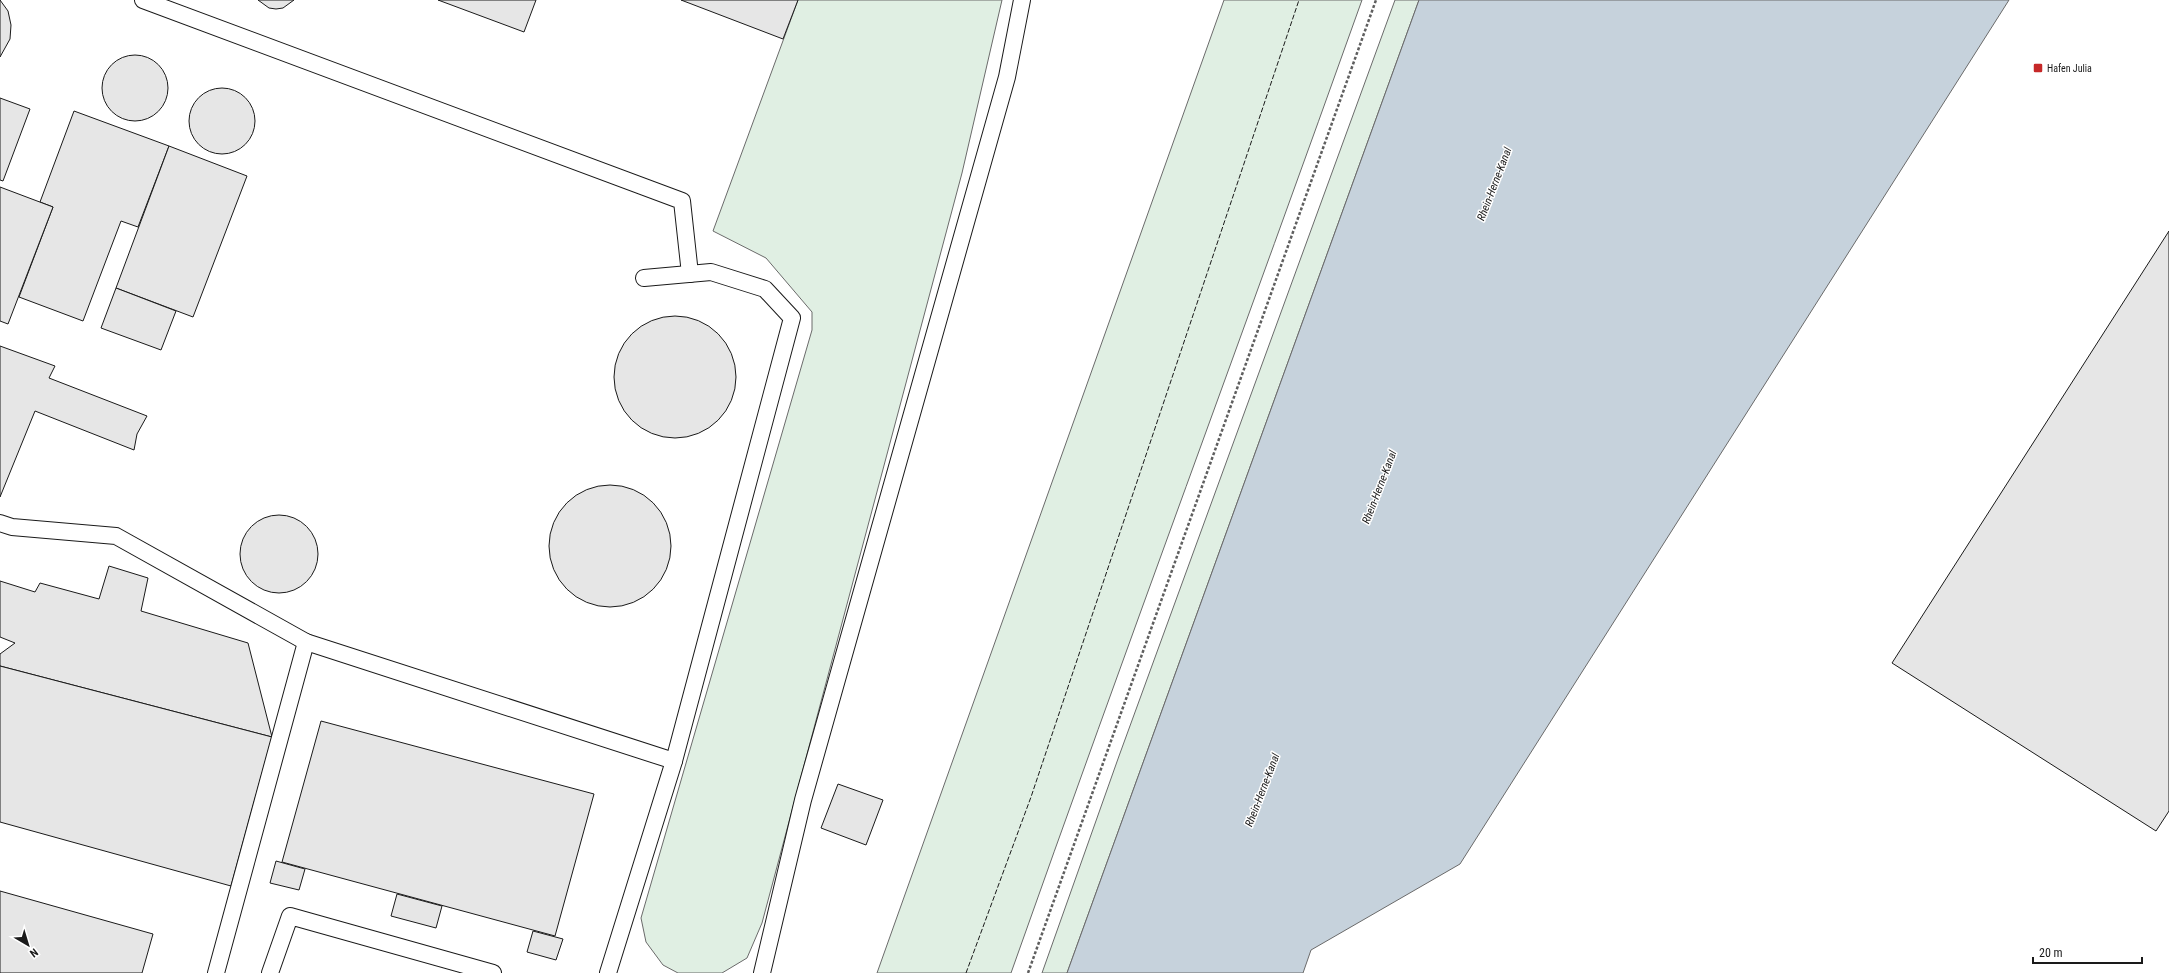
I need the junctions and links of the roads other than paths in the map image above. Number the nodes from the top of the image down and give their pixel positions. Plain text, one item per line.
1 (143, 0) edge
2 (1022, 0) edge
3 (690, 274) junction
4 (644, 278) dead end
5 (0, 523) edge
6 (306, 642) junction
7 (674, 761) junction
8 (216, 973) edge
9 (270, 973) edge
10 (493, 973) edge
11 (608, 973) edge
12 (762, 973) edge

1 - 3 lane
2 - 12 lane
3 - 4 lane
3 - 7 lane
5 - 6 lane
6 - 7 lane
6 - 8 lane
7 - 11 lane
9 - 10 lane

